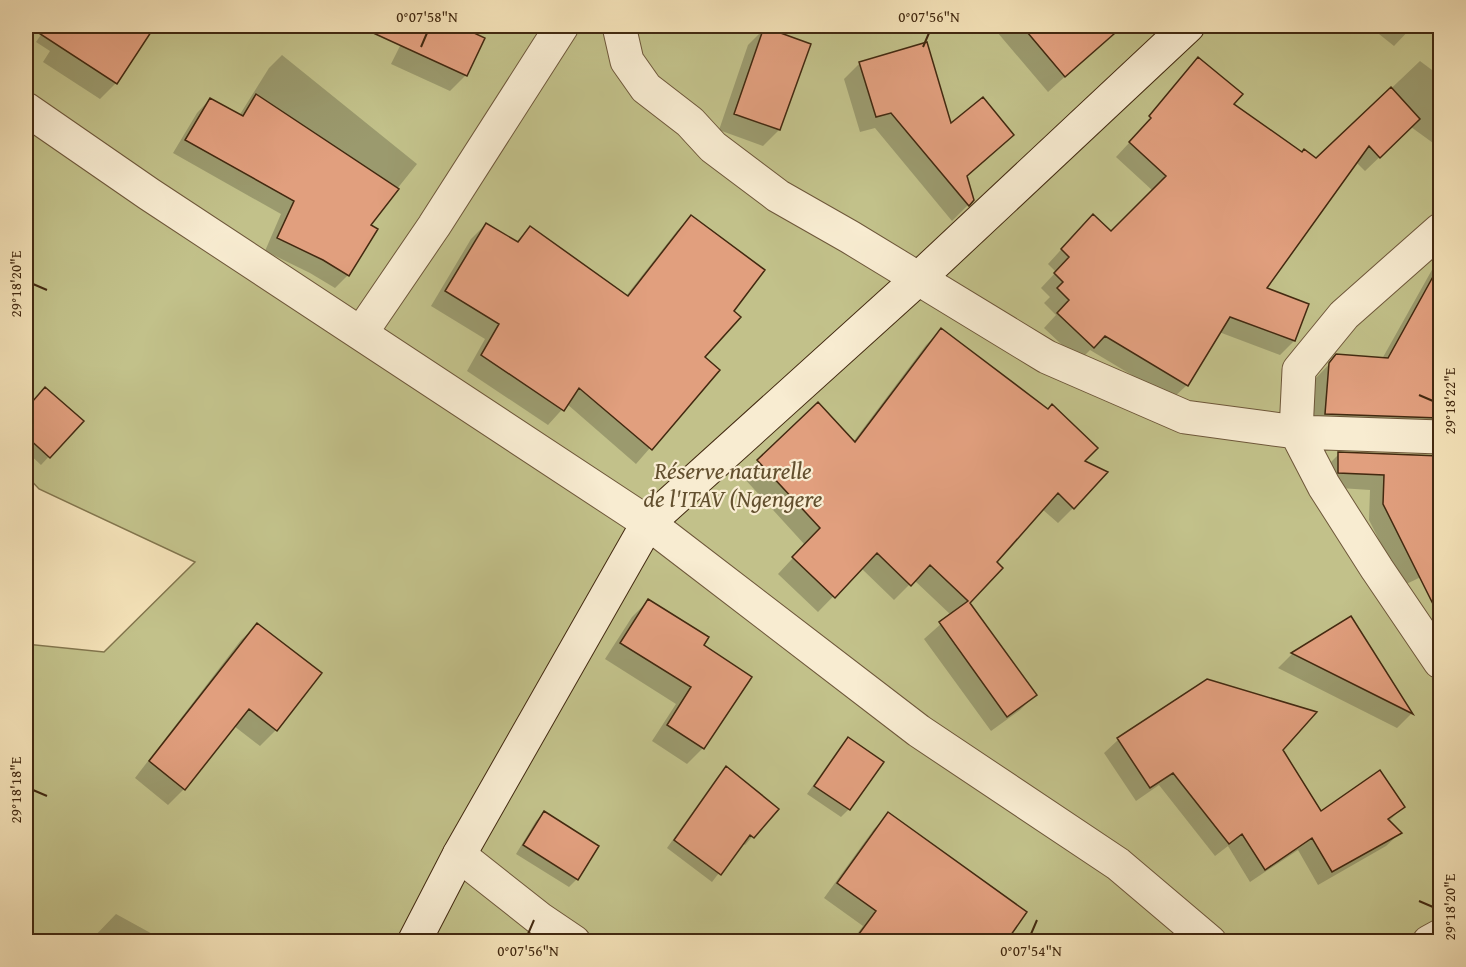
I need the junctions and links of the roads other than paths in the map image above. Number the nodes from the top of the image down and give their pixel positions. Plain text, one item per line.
1 (619, 26) edge
2 (1188, 26) edge
3 (555, 28) edge
4 (26, 109) edge
5 (1440, 230) edge
6 (918, 279) junction
7 (361, 333) junction
8 (1296, 432) junction
9 (1440, 437) edge
10 (648, 523) junction
11 (1440, 662) edge
12 (459, 855) junction
13 (1440, 936) edge
14 (414, 942) edge
15 (574, 942) edge
16 (1210, 942) edge
17 (1429, 942) edge

1 - 6 street
2 - 6 street
3 - 7 street
4 - 7 street
5 - 8 street
6 - 8 street
6 - 10 street
7 - 10 street
8 - 9 street
8 - 11 street
10 - 12 street
10 - 16 street
12 - 14 street
12 - 15 street
13 - 17 street

